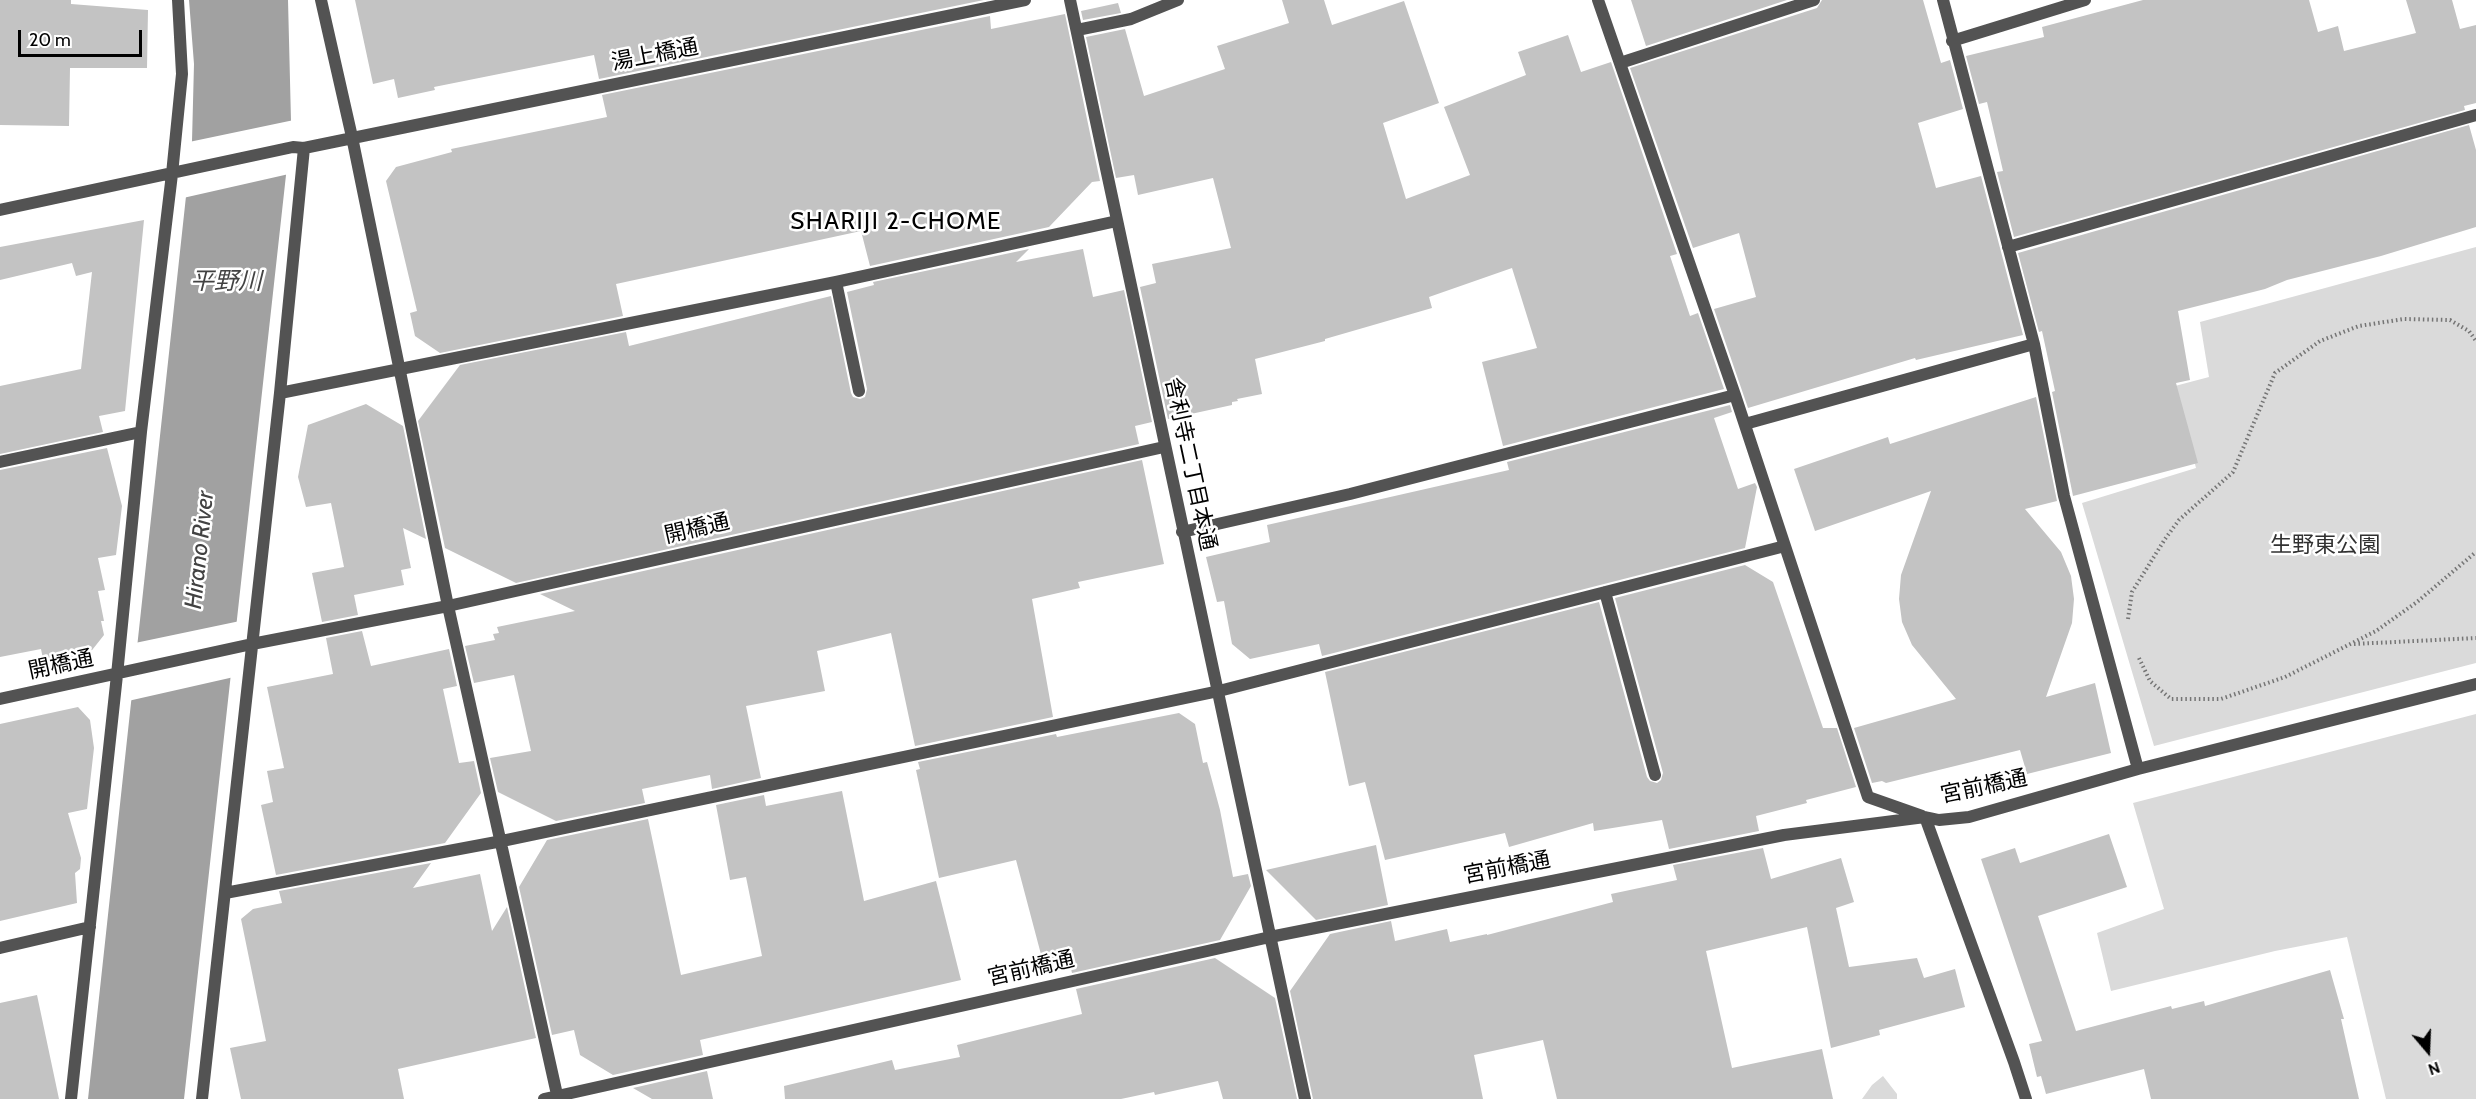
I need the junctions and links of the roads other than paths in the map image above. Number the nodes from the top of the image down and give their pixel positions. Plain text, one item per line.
1 (177, 0) edge
2 (321, 0) edge
3 (1025, 0) edge
4 (1070, 0) edge
5 (1178, 0) edge
6 (1599, 0) edge
7 (1814, 0) edge
8 (1943, 0) edge
9 (2085, 0) edge
10 (1077, 30) junction
11 (1952, 41) junction
12 (1620, 63) junction
13 (2476, 115) edge
14 (352, 137) junction
15 (298, 148) junction
16 (172, 174) junction
17 (0, 210) edge
18 (1117, 221) junction
19 (2008, 247) junction
20 (836, 282) junction
21 (2034, 344) junction
22 (400, 370) junction
23 (860, 391) dead end
24 (280, 393) junction
25 (1736, 395) junction
26 (1744, 424) junction
27 (141, 432) junction
28 (1164, 447) junction
29 (0, 462) edge
30 (1182, 532) junction
31 (1785, 546) junction
32 (1605, 592) junction
33 (448, 606) junction
34 (252, 644) junction
35 (117, 675) junction
36 (2476, 684) edge
37 (1219, 691) junction
38 (0, 699) edge
39 (2138, 769) junction
40 (1655, 775) dead end
41 (1924, 816) junction
42 (502, 841) junction
43 (225, 893) junction
44 (90, 927) junction
45 (1270, 937) junction
46 (0, 948) edge
47 (558, 1098) edge
48 (71, 1099) edge
49 (202, 1099) edge
50 (544, 1099) edge
51 (1305, 1099) edge
52 (2026, 1099) edge

1 - 16 street
2 - 14 street
3 - 14 street, 湯上橋通
4 - 10 street, 舎利寺二丁目本通
5 - 10 street
6 - 12 street
7 - 12 street
8 - 11 street
9 - 11 street
10 - 18 street, 舎利寺二丁目本通
11 - 19 street
12 - 25 street
13 - 19 street
14 - 15 street, 湯上橋通
14 - 22 street
15 - 16 street, 湯上橋通
15 - 24 street
16 - 17 street, 湯上橋通
16 - 27 street
18 - 20 street
18 - 28 street, 舎利寺二丁目本通
19 - 21 street
20 - 22 street
20 - 23 street
21 - 26 street
21 - 39 street
22 - 24 street
22 - 33 street
24 - 34 street
25 - 26 street
25 - 30 street
26 - 31 street
27 - 29 street
27 - 35 street
28 - 30 street, 舎利寺二丁目本通
28 - 33 street, 開橋通
30 - 37 street, 舎利寺二丁目本通
31 - 32 street
31 - 41 street
32 - 37 street
32 - 40 street
33 - 34 street, 開橋通
33 - 42 street
34 - 35 street, 開橋通
34 - 43 street
35 - 38 street, 開橋通
35 - 44 street
36 - 39 street, 宮前橋通
37 - 42 street
37 - 45 street, 舎利寺二丁目本通
39 - 41 street, 宮前橋通
41 - 45 street, 宮前橋通
41 - 52 street
42 - 43 street
42 - 47 street
43 - 49 street
44 - 46 street
44 - 48 street
45 - 47 street, 宮前橋通
45 - 51 street, 舎利寺二丁目本通
47 - 50 street, 宮前橋通

